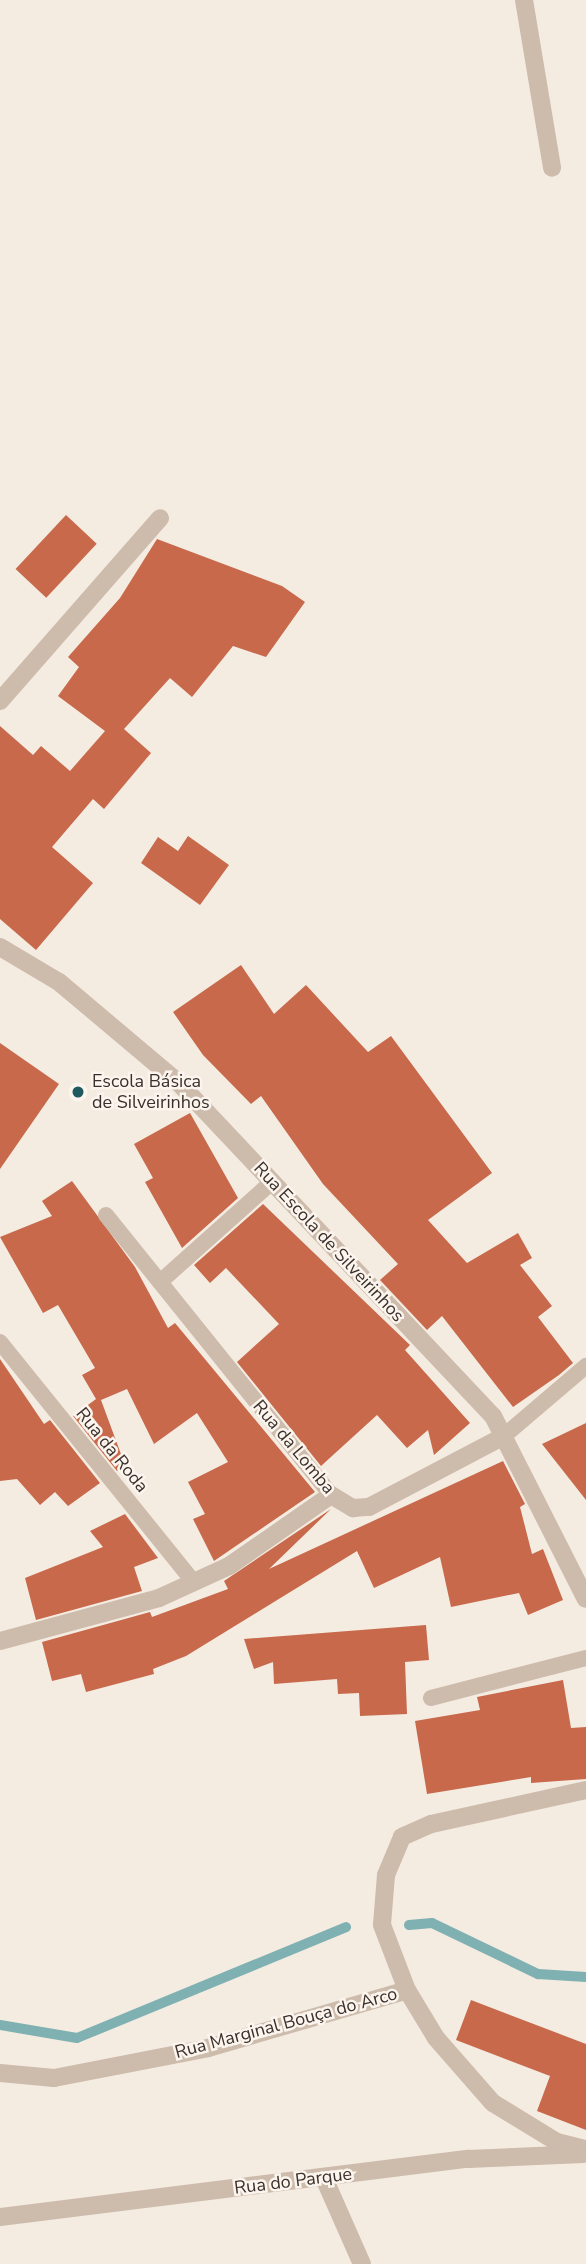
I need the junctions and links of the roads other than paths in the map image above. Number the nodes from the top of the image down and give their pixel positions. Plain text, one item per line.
1 (524, 0) edge
2 (552, 168) dead end
3 (160, 517) dead end
4 (0, 701) edge
5 (0, 947) edge
6 (272, 1182) junction
7 (106, 1215) dead end
8 (160, 1282) junction
9 (0, 1342) edge
10 (586, 1366) edge
11 (504, 1436) junction
12 (331, 1496) junction
13 (194, 1582) junction
14 (586, 1599) edge
15 (0, 1641) edge
16 (586, 1658) edge
17 (431, 1698) dead end
18 (586, 1790) edge
19 (407, 1990) junction
20 (0, 2073) edge
21 (586, 2152) edge
22 (324, 2178) junction
23 (0, 2217) edge
24 (362, 2264) edge

1 - 2 street
3 - 4 street
5 - 6 street, Rua Escola de Silveirinhos
6 - 8 lane
6 - 11 street, Rua Escola de Silveirinhos
7 - 8 lane, Rua da Lomba
8 - 12 lane, Rua da Lomba
9 - 13 lane, Rua da Roda
10 - 11 lane
11 - 12 street, Rua da Lomba
11 - 14 street, Rua Escola de Silveirinhos
12 - 13 street
13 - 15 street
16 - 17 lane
18 - 19 street
19 - 20 street, Rua Marginal Bouça do Arco
19 - 21 street
21 - 22 street, Rua do Parque
22 - 23 street, Rua do Parque
22 - 24 street

